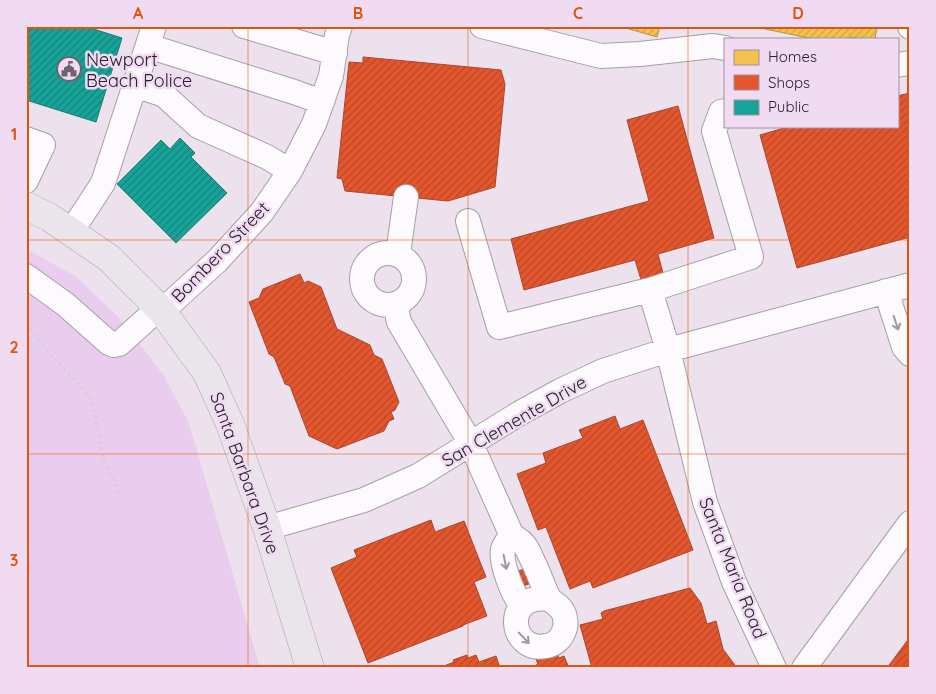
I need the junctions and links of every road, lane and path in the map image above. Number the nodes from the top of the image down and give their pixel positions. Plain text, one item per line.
1 (244, 26) edge
2 (340, 26) edge
3 (482, 26) edge
4 (151, 36) edge
5 (724, 48) edge
6 (335, 53) junction
7 (135, 85) junction
8 (322, 102) junction
9 (724, 111) edge
10 (26, 139) edge
11 (290, 171) junction
12 (26, 181) edge
13 (406, 197) dead end
14 (26, 206) edge
15 (468, 220) dead end
16 (71, 232) junction
17 (398, 254) junction
18 (26, 276) edge
19 (910, 285) edge
20 (650, 290) junction
21 (886, 291) junction
22 (395, 304) junction
23 (160, 309) junction
24 (26, 324) edge
25 (668, 350) junction
26 (910, 354) edge
27 (471, 444) junction
28 (120, 496) dead end
29 (910, 523) edge
30 (267, 528) junction
31 (512, 536) junction
32 (549, 599) junction
33 (522, 606) junction
34 (310, 668) edge
35 (774, 668) edge
36 (804, 668) edge

1 - 6 street
2 - 6 street, Bombero Street
3 - 5 street
4 - 7 street
4 - 8 street
6 - 8 street, Bombero Street
7 - 11 street
7 - 16 street
8 - 11 street, Bombero Street
9 - 20 street
10 - 12 street
11 - 23 street, Bombero Street
13 - 17 street
14 - 16 main road, Santa Barbara Drive
15 - 20 street
16 - 23 main road, Santa Barbara Drive
17 - 22 street
17 - 22 street
18 - 23 street, Bombero Street
19 - 21 street, San Clemente Drive
20 - 25 street, Santa Maria Road
21 - 25 street, San Clemente Drive
21 -> 26 street
22 - 27 street
23 - 30 main road, Santa Barbara Drive
24 - 28 path
25 - 27 street, San Clemente Drive
25 - 35 street, Santa Maria Road
27 - 30 street, San Clemente Drive
27 - 31 street
29 - 36 street
30 - 34 main road, Santa Barbara Drive
31 - 32 street
31 -> 33 street
32 - 33 street
33 -> 32 street

